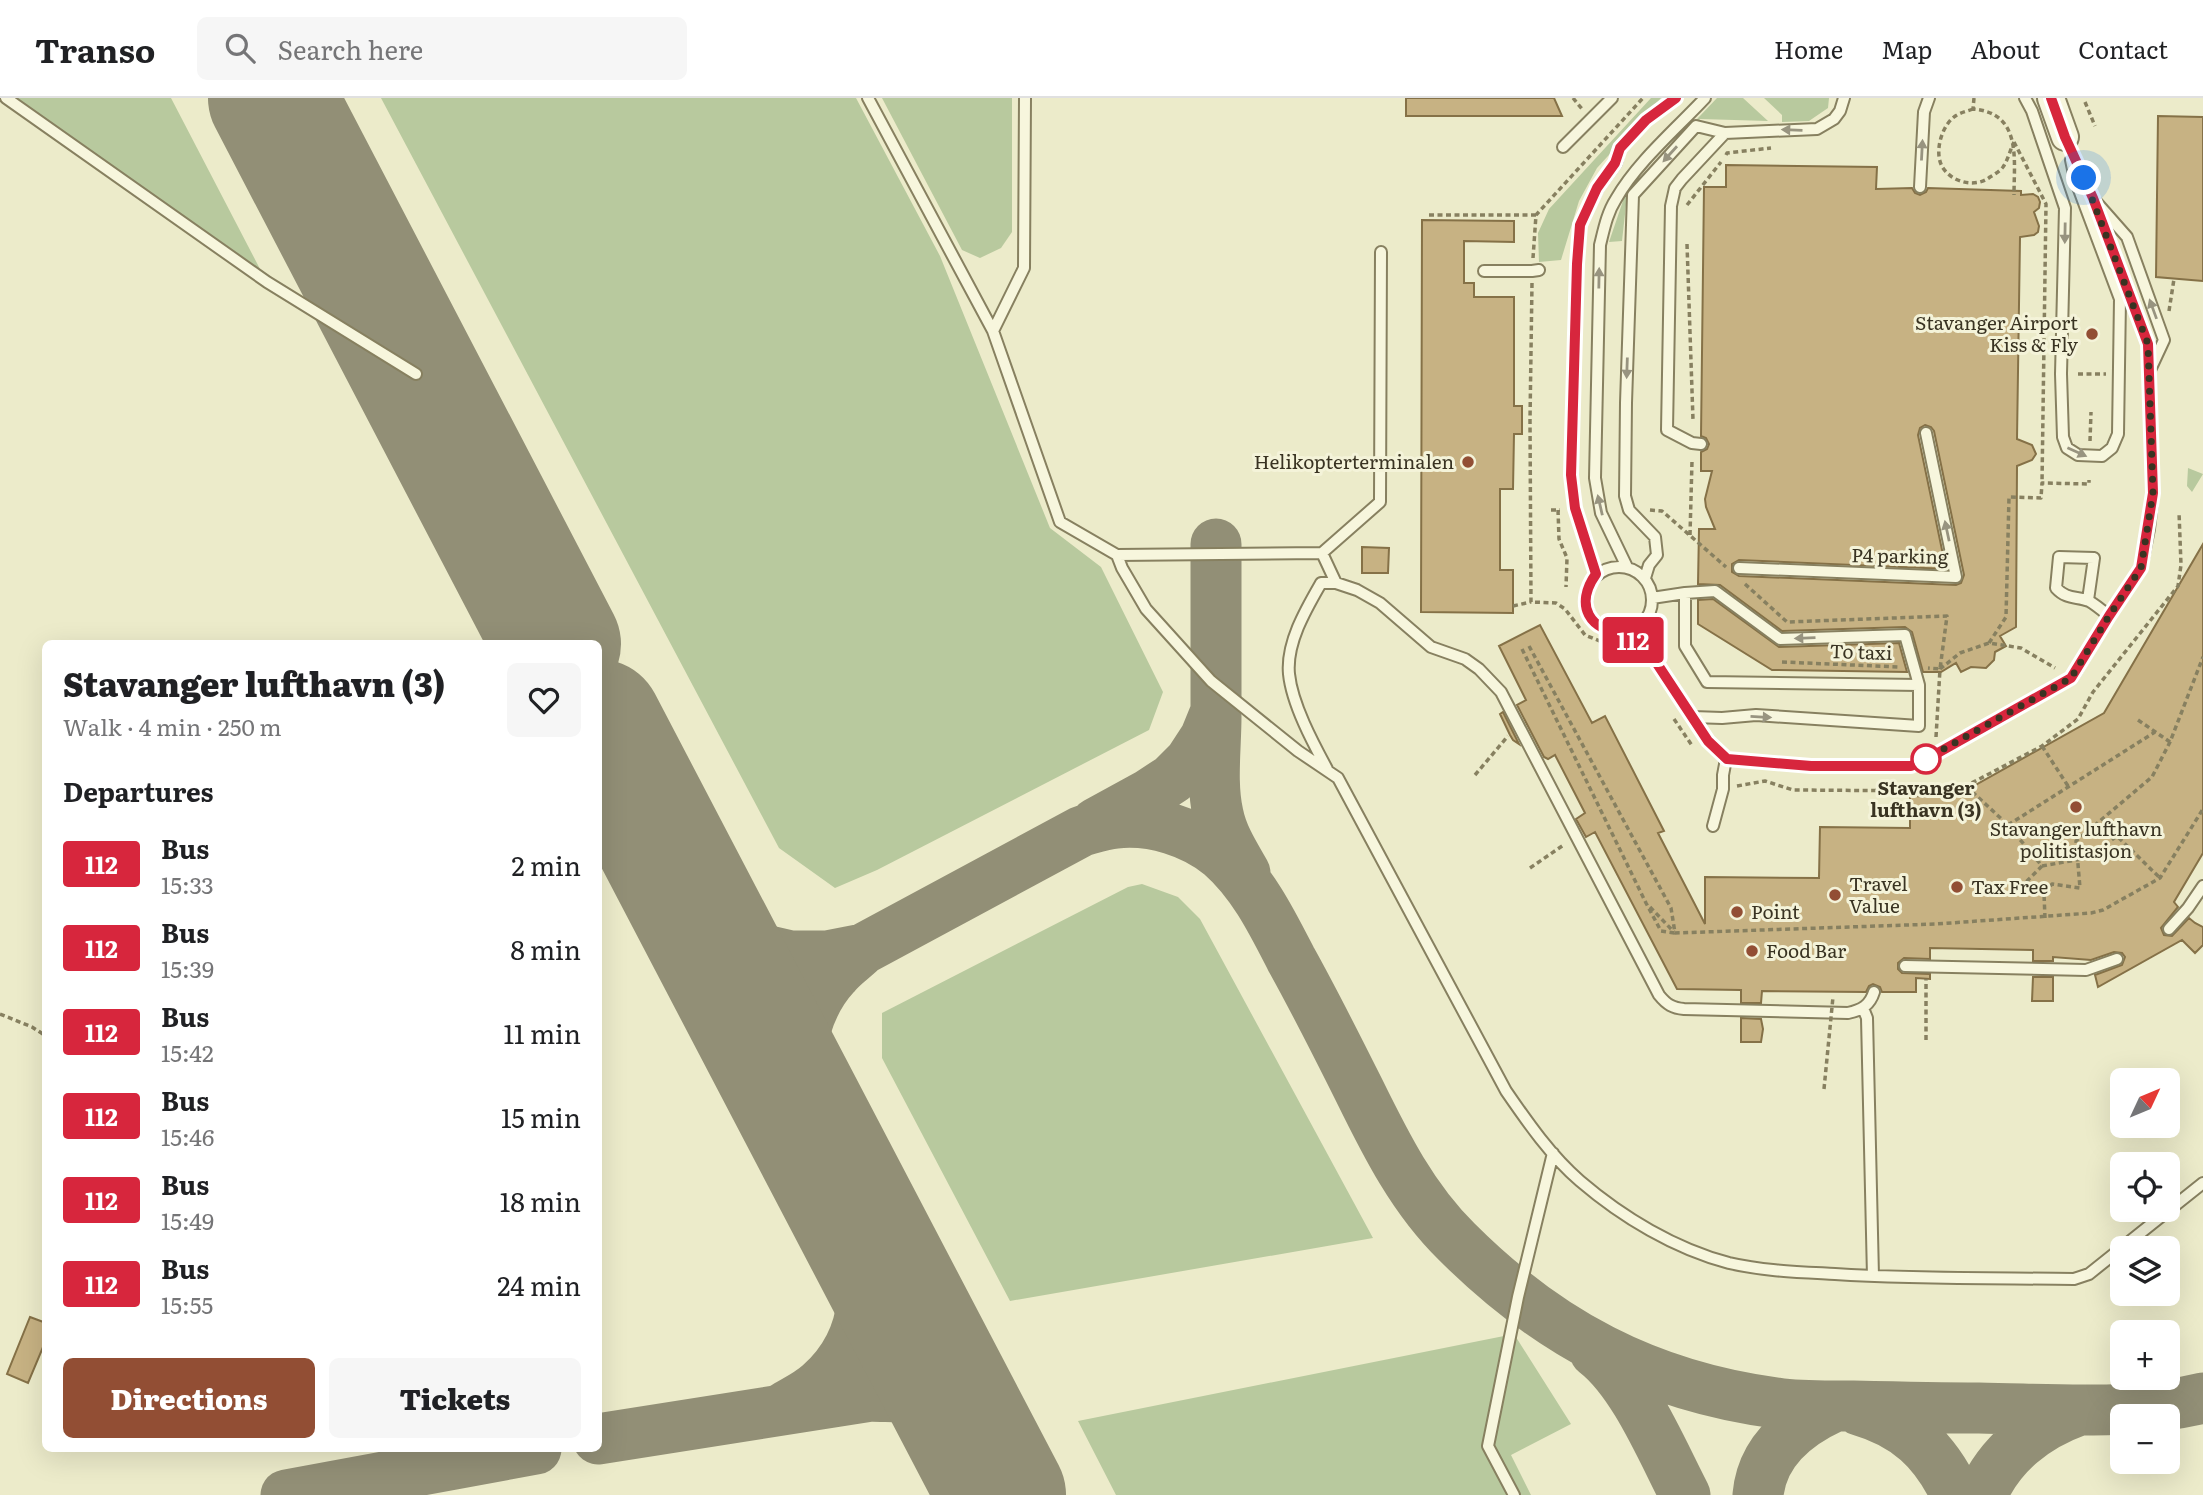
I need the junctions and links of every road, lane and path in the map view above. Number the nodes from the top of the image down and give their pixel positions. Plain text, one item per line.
1 (6, 98) edge
2 (869, 98) edge
3 (1024, 98) edge
4 (1643, 98) edge
5 (1676, 98) edge
6 (1705, 98) edge
7 (1844, 98) edge
8 (1929, 98) edge
9 (1974, 98) edge
10 (2025, 98) edge
11 (2051, 98) edge
12 (1609, 99) edge
13 (2085, 102) dead end
14 (1973, 109) junction
15 (2095, 127) dead end
16 (1725, 132) junction
17 (2065, 137) junction
18 (2014, 142) junction
19 (1563, 147) dead end
20 (1771, 148) dead end
21 (1920, 187) dead end
22 (2014, 195) dead end
23 (2093, 198) junction
24 (1686, 207) dead end
25 (1429, 215) dead end
26 (1536, 215) junction
27 (1686, 234) dead end
28 (1381, 252) dead end
29 (1535, 270) junction
30 (1484, 271) dead end
31 (2174, 279) dead end
32 (2168, 320) dead end
33 (993, 331) junction
34 (2149, 373) junction
35 (416, 374) dead end
36 (2078, 374) dead end
37 (2108, 374) dead end
38 (2091, 412) dead end
39 (1522, 420) dead end
40 (1530, 420) junction
41 (1693, 420) dead end
42 (1926, 433) dead end
43 (2090, 441) dead end
44 (1701, 444) dead end
45 (1692, 461) dead end
46 (2089, 480) dead end
47 (2042, 484) junction
48 (1566, 509) dead end
49 (1551, 510) dead end
50 (1558, 510) junction
51 (2179, 512) dead end
52 (1690, 536) dead end
53 (1322, 553) junction
54 (1116, 555) junction
55 (1627, 567) junction
56 (1739, 568) dead end
57 (1596, 574) junction
58 (1645, 578) junction
59 (1336, 583) junction
60 (2178, 586) dead end
61 (1566, 587) dead end
62 (1685, 593) junction
63 (1652, 598) junction
64 (2088, 600) junction
65 (1531, 602) junction
66 (1513, 606) dead end
67 (2109, 616) junction
68 (1626, 633) junction
69 (1989, 643) junction
70 (1529, 646) dead end
71 (1522, 649) dead end
72 (1621, 650) dead end
73 (2203, 657) edge
74 (1782, 662) dead end
75 (1914, 667) junction
76 (2054, 668) dead end
77 (1940, 669) junction
78 (1919, 685) junction
79 (1668, 710) dead end
80 (1693, 717) junction
81 (2138, 720) dead end
82 (2155, 732) junction
83 (1510, 735) dead end
84 (1936, 741) dead end
85 (2170, 742) junction
86 (2042, 746) dead end
87 (1695, 749) dead end
88 (1727, 759) junction
89 (1329, 772) junction
90 (1475, 775) dead end
91 (1739, 785) dead end
92 (1966, 786) dead end
93 (2068, 786) junction
94 (1723, 789) junction
95 (2203, 809) edge
96 (2008, 825) junction
97 (1713, 826) dead end
98 (1566, 843) dead end
99 (2042, 866) junction
100 (1530, 868) dead end
101 (2160, 878) junction
102 (2203, 886) edge
103 (2020, 888) dead end
104 (1646, 904) junction
105 (2045, 918) junction
106 (2169, 929) dead end
107 (1675, 933) junction
108 (2117, 958) dead end
109 (1905, 966) dead end
110 (1926, 979) dead end
111 (1874, 992) dead end
112 (1833, 996) dead end
113 (1863, 1008) junction
114 (0, 1014) edge
115 (42, 1033) edge
116 (1926, 1040) dead end
117 (1824, 1089) dead end
118 (1553, 1153) junction
119 (2203, 1183) edge
120 (1873, 1276) junction
121 (1514, 1495) edge

1 - 35 lane
2 - 33 lane
3 - 33 lane
4 - 26 path
5 - 57 lane
55 -> 6 lane
7 -> 16 lane
21 -> 8 lane
9 - 14 path
10 -> 17 lane
11 - 17 street
12 - 19 lane
13 - 15 path
14 - 18 path
14 - 18 path
16 - 44 lane
16 -> 58 lane
17 - 23 lane
18 - 22 path
18 - 47 path
20 - 24 path
23 - 34 lane
34 -> 23 lane
25 - 26 path
26 - 29 path
27 - 41 path
28 - 53 lane
29 - 30 lane
29 - 40 path
31 - 32 path
33 - 54 lane
34 - 67 lane
36 - 37 path
38 - 43 path
39 - 40 path
40 - 65 path
56 -> 42 lane, P4 parking
45 - 52 path
46 - 47 path
47 - 69 path
48 - 50 path
49 - 50 path
50 - 61 path
51 - 60 path
53 - 54 lane
53 - 59 lane
54 - 89 lane
55 - 57 lane
55 - 58 lane
57 - 68 lane
58 - 63 lane
59 - 89 lane
59 - 113 lane
62 - 63 lane
75 -> 62 lane
62 - 78 lane
63 - 68 lane
64 - 64 lane
64 - 67 lane
65 - 66 path
65 - 72 path
67 - 88 lane
68 - 80 lane
69 - 76 path
69 - 77 path
70 - 107 path
71 - 104 path
73 - 85 path
74 - 75 path, To taxi
75 - 77 path, To taxi
75 - 78 lane
77 - 84 path
80 -> 78 lane
79 - 87 path
80 - 88 lane
81 - 82 path
82 - 85 path
82 - 93 path
83 - 90 path
85 - 105 path
86 - 93 path
88 - 94 lane
89 - 118 lane
91 - 94 path
92 - 96 path
93 - 96 path
94 - 97 lane
95 - 101 path
96 - 99 path
98 - 100 path
99 - 101 path
99 - 103 path
101 - 105 path
102 - 106 lane
104 - 107 path
104 - 107 path
105 - 107 path
108 - 109 lane
110 - 116 path
111 - 113 lane
112 - 117 path, bridge
113 - 120 lane
114 - 115 path
118 - 120 lane
118 - 121 lane
119 - 120 lane

